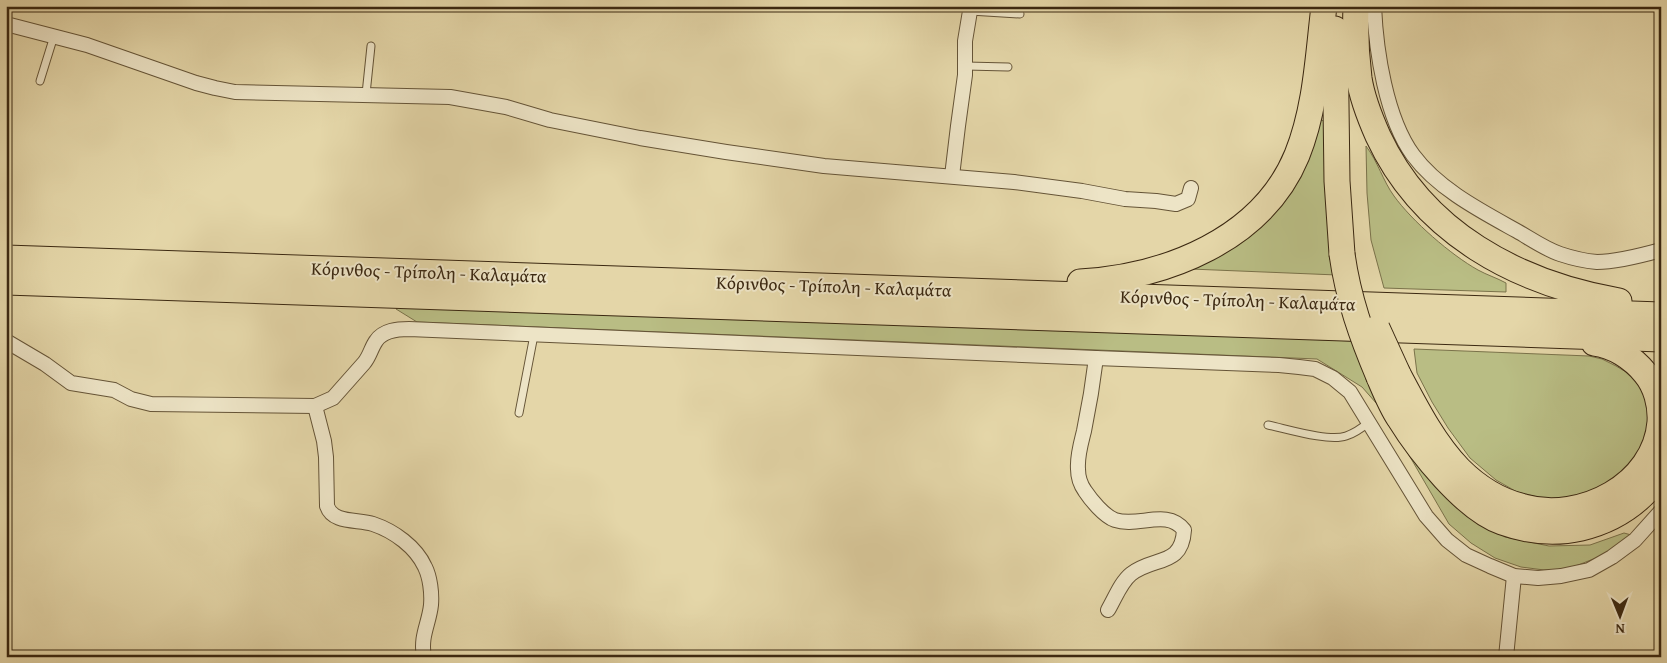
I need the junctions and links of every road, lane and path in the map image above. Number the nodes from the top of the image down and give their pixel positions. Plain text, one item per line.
1 (1324, 6) edge
2 (1336, 6) edge
3 (1350, 6) edge
4 (1356, 6) edge
5 (1374, 6) edge
6 (970, 11) joint
7 (1020, 14) dead end
8 (6, 24) edge
9 (54, 36) junction
10 (371, 46) dead end
11 (966, 66) junction
12 (1008, 66) dead end
13 (40, 81) dead end
14 (366, 94) junction
15 (952, 176) junction
16 (1191, 188) dead end
17 (1661, 250) edge
18 (1349, 253) junction
19 (6, 258) edge
20 (6, 282) edge
21 (953, 290) junction
22 (1661, 309) edge
23 (1661, 315) edge
24 (1530, 334) junction
25 (534, 335) junction
26 (1661, 339) edge
27 (6, 341) edge
28 (1096, 358) junction
29 (1388, 376) junction
30 (316, 406) junction
31 (519, 412) dead end
32 (1369, 422) junction
33 (1268, 425) dead end
34 (1661, 474) edge
35 (1661, 511) edge
36 (1514, 576) junction
37 (1108, 610) dead end
38 (424, 657) edge
39 (1506, 657) edge

1 - 21 highway
2 - 18 highway
3 - 18 highway
4 - 22 highway
5 - 17 street
6 - 7 lane
6 - 11 street
8 - 9 street
9 - 13 lane
9 - 14 street
10 - 14 lane
11 - 12 lane
11 - 15 street
14 - 15 street
15 - 16 street
18 - 29 highway, bridge
19 - 21 highway, Κόρινθος - Τρίπολη - Καλαμάτα
20 - 24 highway, Κόρινθος - Τρίπολη - Καλαμάτα
21 - 23 highway, Κόρινθος - Τρίπολη - Καλαμάτα
24 - 26 highway, Κόρινθος - Τρίπολη - Καλαμάτα
24 - 29 highway
25 - 28 street
25 - 30 street
25 - 31 lane
27 - 30 street
28 - 32 street
28 - 37 street
29 - 34 highway
30 - 38 street
32 - 33 lane
32 - 36 street
35 - 36 street
36 - 39 street

